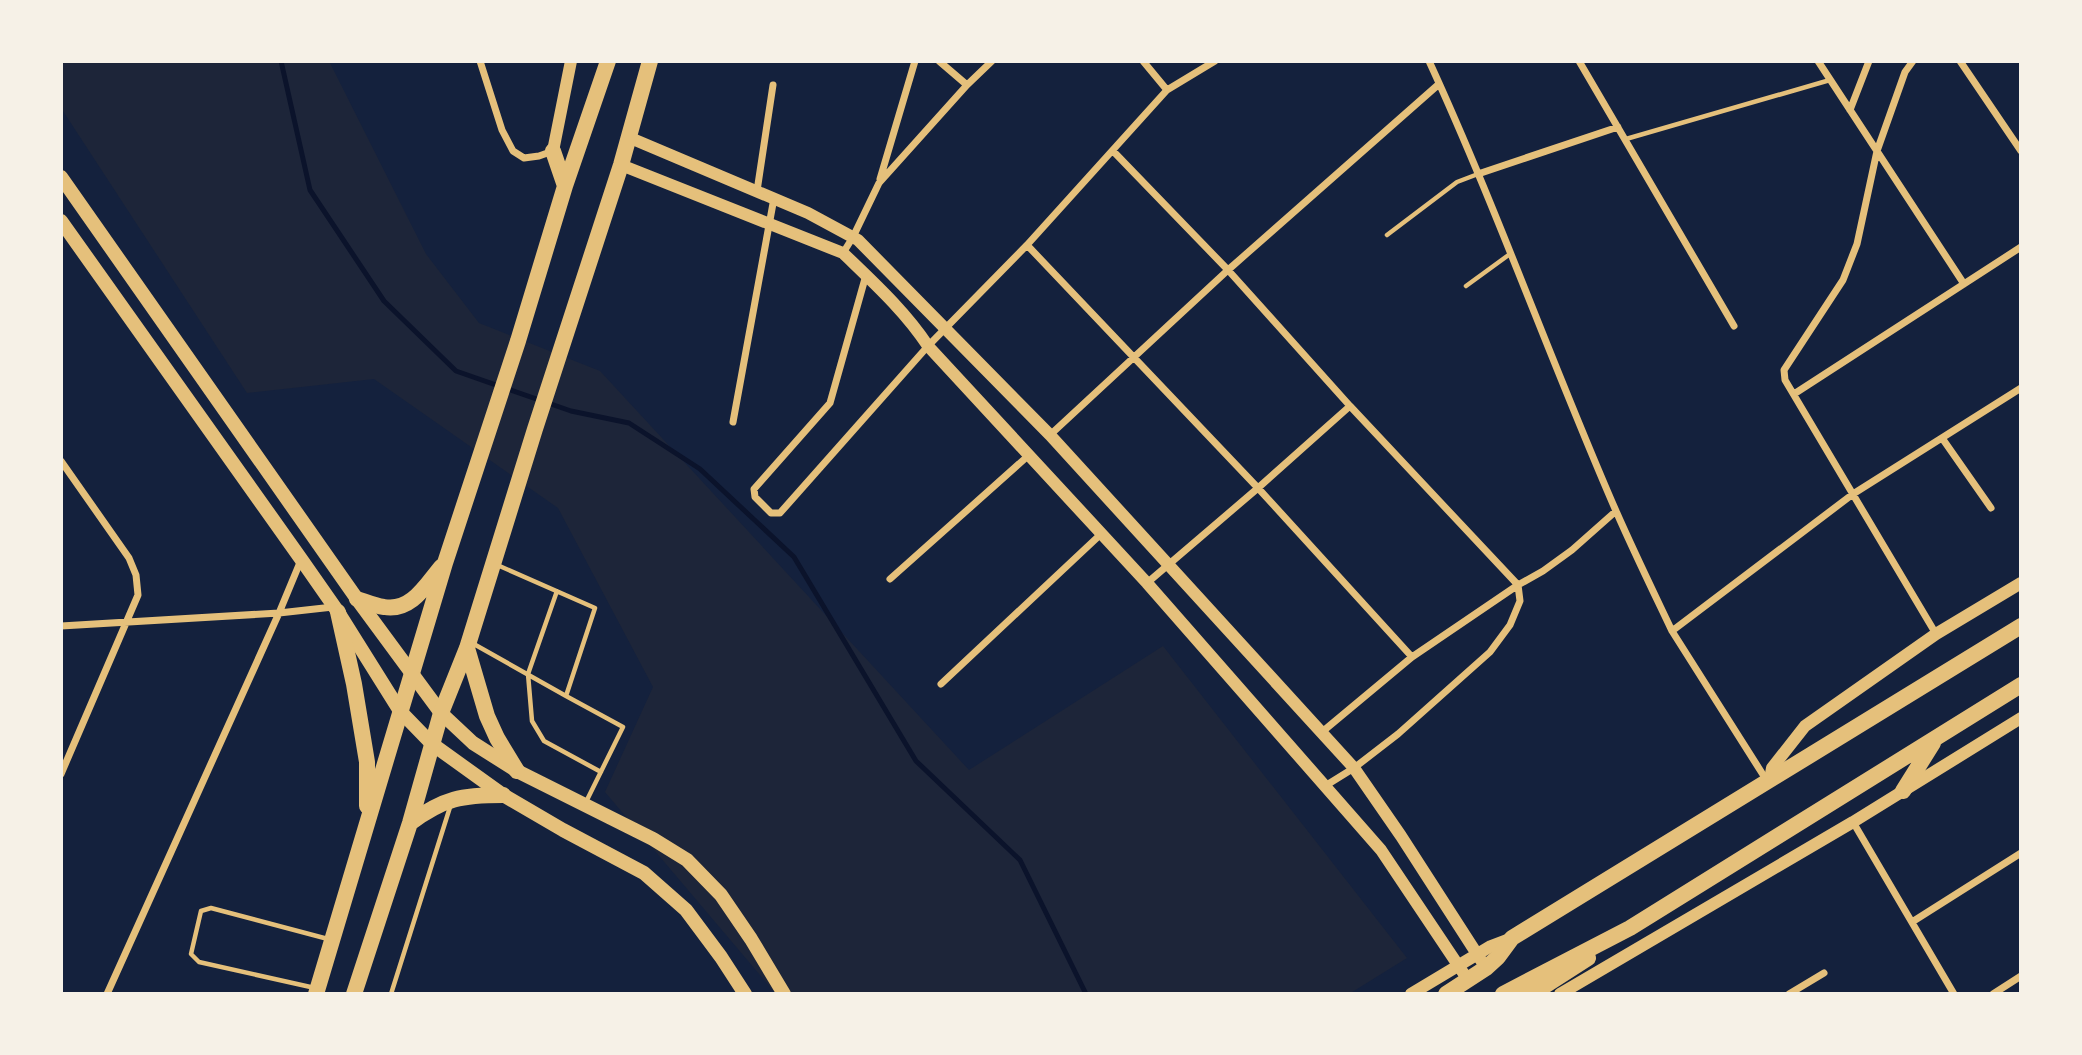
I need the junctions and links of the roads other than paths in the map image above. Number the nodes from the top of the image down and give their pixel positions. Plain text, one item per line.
1 (480, 61) edge
2 (571, 61) edge
3 (608, 61) edge
4 (650, 61) edge
5 (915, 61) edge
6 (939, 61) edge
7 (992, 61) edge
8 (1143, 61) edge
9 (1215, 61) edge
10 (1429, 61) edge
11 (1579, 61) edge
12 (1818, 61) edge
13 (1869, 61) edge
14 (1913, 61) edge
15 (1960, 61) edge
16 (1831, 80) junction
17 (1440, 84) junction
18 (773, 85) dead end
19 (967, 85) junction
20 (1167, 90) junction
21 (1850, 110) junction
22 (1618, 127) junction
23 (628, 137) junction
24 (1626, 139) junction
25 (553, 150) junction
26 (1114, 151) junction
27 (1877, 151) junction
28 (2021, 151) edge
29 (621, 165) junction
30 (1478, 174) junction
31 (61, 177) edge
32 (879, 183) junction
33 (565, 186) junction
34 (757, 191) junction
35 (774, 198) junction
36 (769, 222) junction
37 (63, 227) edge
38 (1387, 235) dead end
39 (853, 237) junction
40 (1027, 245) junction
41 (2021, 247) edge
42 (842, 253) junction
43 (1510, 253) junction
44 (1228, 270) junction
45 (866, 275) junction
46 (1964, 284) junction
47 (1466, 286) dead end
48 (1734, 326) dead end
49 (947, 328) junction
50 (928, 346) junction
51 (1133, 357) junction
52 (2021, 388) edge
53 (1794, 394) junction
54 (1350, 406) junction
55 (733, 422) dead end
56 (1050, 435) junction
57 (1942, 438) junction
58 (1029, 455) junction
59 (61, 461) edge
60 (1258, 488) junction
61 (1853, 494) junction
62 (1991, 509) dead end
63 (1616, 511) junction
64 (1101, 534) junction
65 (302, 559) junction
66 (445, 563) junction
67 (493, 564) junction
68 (1168, 565) junction
69 (890, 579) dead end
70 (1147, 583) junction
71 (2021, 583) edge
72 (1518, 585) junction
73 (557, 591) junction
74 (357, 599) junction
75 (336, 609) junction
76 (279, 613) junction
77 (127, 623) junction
78 (61, 626) edge
79 (2021, 626) edge
80 (1672, 631) junction
81 (1936, 634) junction
82 (468, 644) junction
83 (1412, 657) junction
84 (528, 674) junction
85 (412, 675) junction
86 (941, 684) dead end
87 (2021, 685) edge
88 (566, 696) junction
89 (400, 710) junction
90 (441, 713) junction
91 (2021, 718) edge
92 (1322, 732) junction
93 (1937, 737) junction
94 (432, 744) junction
95 (1354, 768) junction
96 (517, 771) junction
97 (601, 772) junction
98 (61, 774) edge
99 (1769, 780) junction
100 (1325, 786) junction
101 (1903, 791) junction
102 (503, 795) junction
103 (453, 799) junction
104 (585, 805) junction
105 (1853, 822) junction
106 (410, 823) junction
107 (367, 827) junction
108 (2021, 853) edge
109 (1912, 922) junction
110 (1630, 928) junction
111 (332, 940) junction
112 (1482, 961) junction
113 (1458, 965) junction
114 (1824, 973) dead end
115 (2021, 976) edge
116 (1468, 980) junction
117 (317, 991) edge
118 (107, 994) edge
119 (354, 994) edge
120 (391, 994) edge
121 (745, 994) edge
122 (784, 994) edge
123 (1410, 994) edge
124 (1447, 994) edge
125 (1503, 994) edge
126 (1532, 994) edge
127 (1560, 994) edge
128 (1789, 994) edge
129 (1954, 994) edge
130 (1993, 994) edge

1 - 25 street
2 - 25 street
3 - 33 main road
4 - 23 main road
5 - 32 street
6 - 19 street
7 - 19 street
8 - 20 street
9 - 20 street
10 - 17 street
11 - 22 street
12 - 16 street
13 - 21 street
14 - 27 street
15 - 28 street
16 - 21 street
16 - 24 lane
17 - 30 street
17 - 44 street
18 - 34 street
19 - 32 street
20 - 26 street
21 - 27 street
22 - 24 street
22 - 30 street
23 - 29 main road
23 - 34 street
24 - 48 street
25 - 33 main road
26 - 40 street
26 - 44 street
27 - 46 street
27 - 53 street
29 - 36 street
29 - 67 main road
30 - 38 lane
30 - 43 street
31 - 74 main road
32 - 39 street
33 - 66 main road
34 - 35 street
35 - 36 street
35 - 39 street
36 - 42 street
36 - 55 street
37 - 65 main road
39 - 42 street
39 - 49 street
40 - 49 street
40 - 51 street
41 - 46 street
42 - 45 street
43 - 47 lane
43 - 63 street
44 - 51 street
44 - 54 street
45 - 50 street
45 - 50 street
46 - 53 street
49 - 50 street
49 - 56 street
50 - 58 street
51 - 56 street
51 - 60 street
52 - 57 street
53 - 61 street
54 - 60 street
54 - 72 street
56 - 68 street
57 - 61 street
57 - 62 street
58 - 64 street
58 - 69 street
59 - 77 street
60 - 68 street
60 - 83 street
61 - 80 street
61 - 81 street
63 - 72 street
63 - 80 street
64 - 70 street
64 - 86 street
65 - 75 main road
65 - 76 street
66 - 74 main road
66 - 85 main road
67 - 73 lane
67 - 82 main road
68 - 70 street
68 - 92 street
70 - 100 street
71 - 81 street
72 - 83 street
72 - 95 street
73 - 84 lane
73 - 88 lane
74 - 85 main road
75 - 76 street
75 - 89 main road
75 - 107 main road
76 - 77 street
76 - 118 street
77 - 78 street
77 - 98 street
79 - 99 main road
80 - 99 street
81 - 99 street
82 - 84 lane
82 - 90 main road
82 - 96 main road
83 - 92 street
84 - 88 lane
84 - 97 lane
85 - 89 main road
85 - 90 main road
87 - 93 main road
88 - 97 lane
89 - 94 main road
89 - 107 main road
90 - 94 main road
90 - 96 main road
91 - 101 street
92 - 95 street
93 - 101 main road
93 - 110 main road
94 - 102 main road
94 - 106 main road
95 - 100 street
95 - 112 street
96 - 104 main road
97 - 104 lane
99 - 112 main road
100 - 113 street
101 - 105 street
102 - 103 main road
102 - 121 main road
103 - 106 main road
103 - 120 lane
104 - 122 main road
105 - 109 street
105 - 127 street
106 - 119 main road
107 - 111 main road
108 - 109 street
109 - 129 street
110 - 125 main road
110 - 126 main road
111 - 117 main road
111 - 117 lane
112 - 113 street
112 - 116 main road
113 - 116 street
113 - 123 street
114 - 128 street
115 - 130 street
116 - 124 main road

